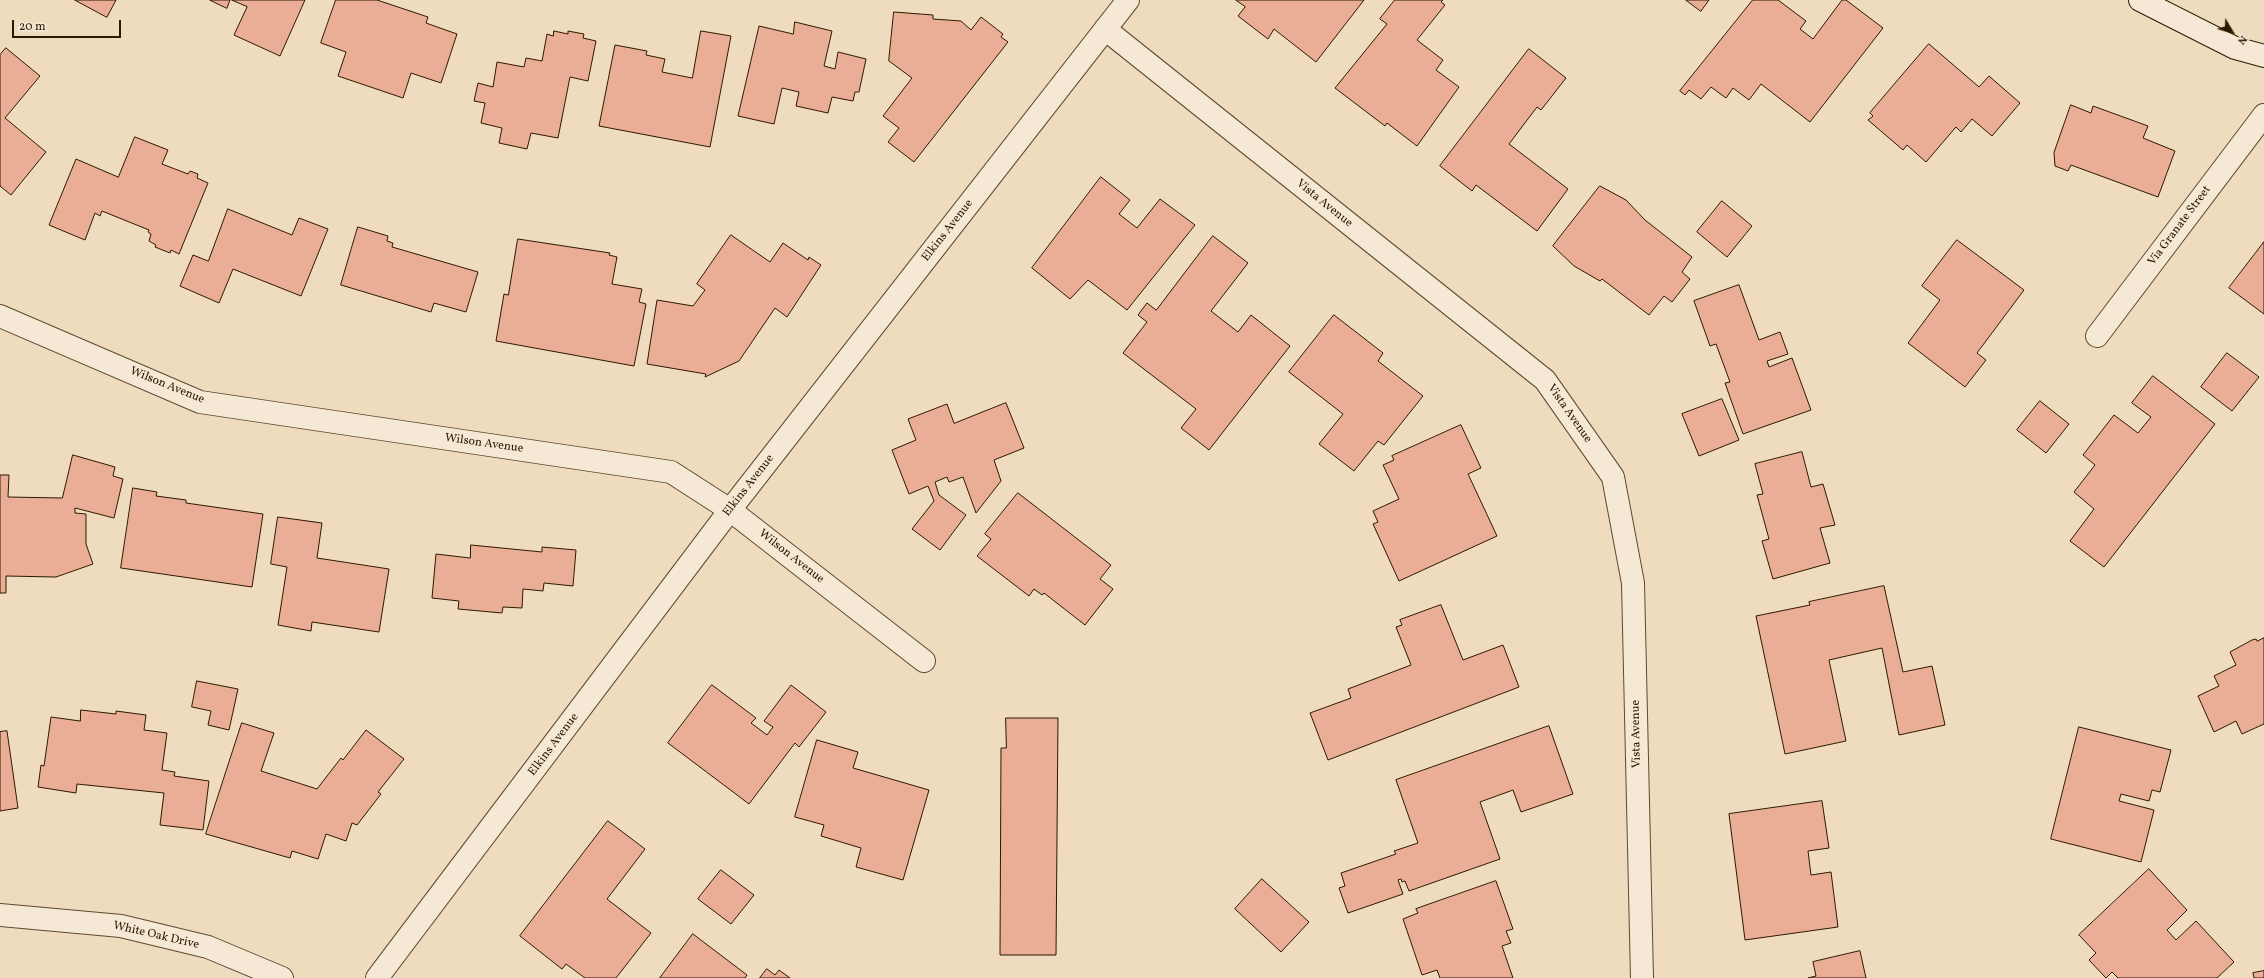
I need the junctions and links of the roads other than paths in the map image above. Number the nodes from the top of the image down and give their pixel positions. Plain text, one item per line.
1 (1128, 0) edge
2 (2140, 0) edge
3 (1105, 29) junction
4 (2264, 56) edge
5 (2264, 115) edge
6 (0, 316) edge
7 (2097, 336) dead end
8 (730, 510) junction
9 (924, 661) dead end
10 (0, 915) edge
11 (282, 978) edge
12 (377, 978) edge
13 (1642, 978) edge

1 - 3 street, Elkins Avenue
2 - 4 street
3 - 8 street, Elkins Avenue
3 - 13 street, Vista Avenue
5 - 7 street, Via Granate Street
6 - 8 street, Wilson Avenue
8 - 9 street, Wilson Avenue
8 - 12 street, Elkins Avenue
10 - 11 street, White Oak Drive

